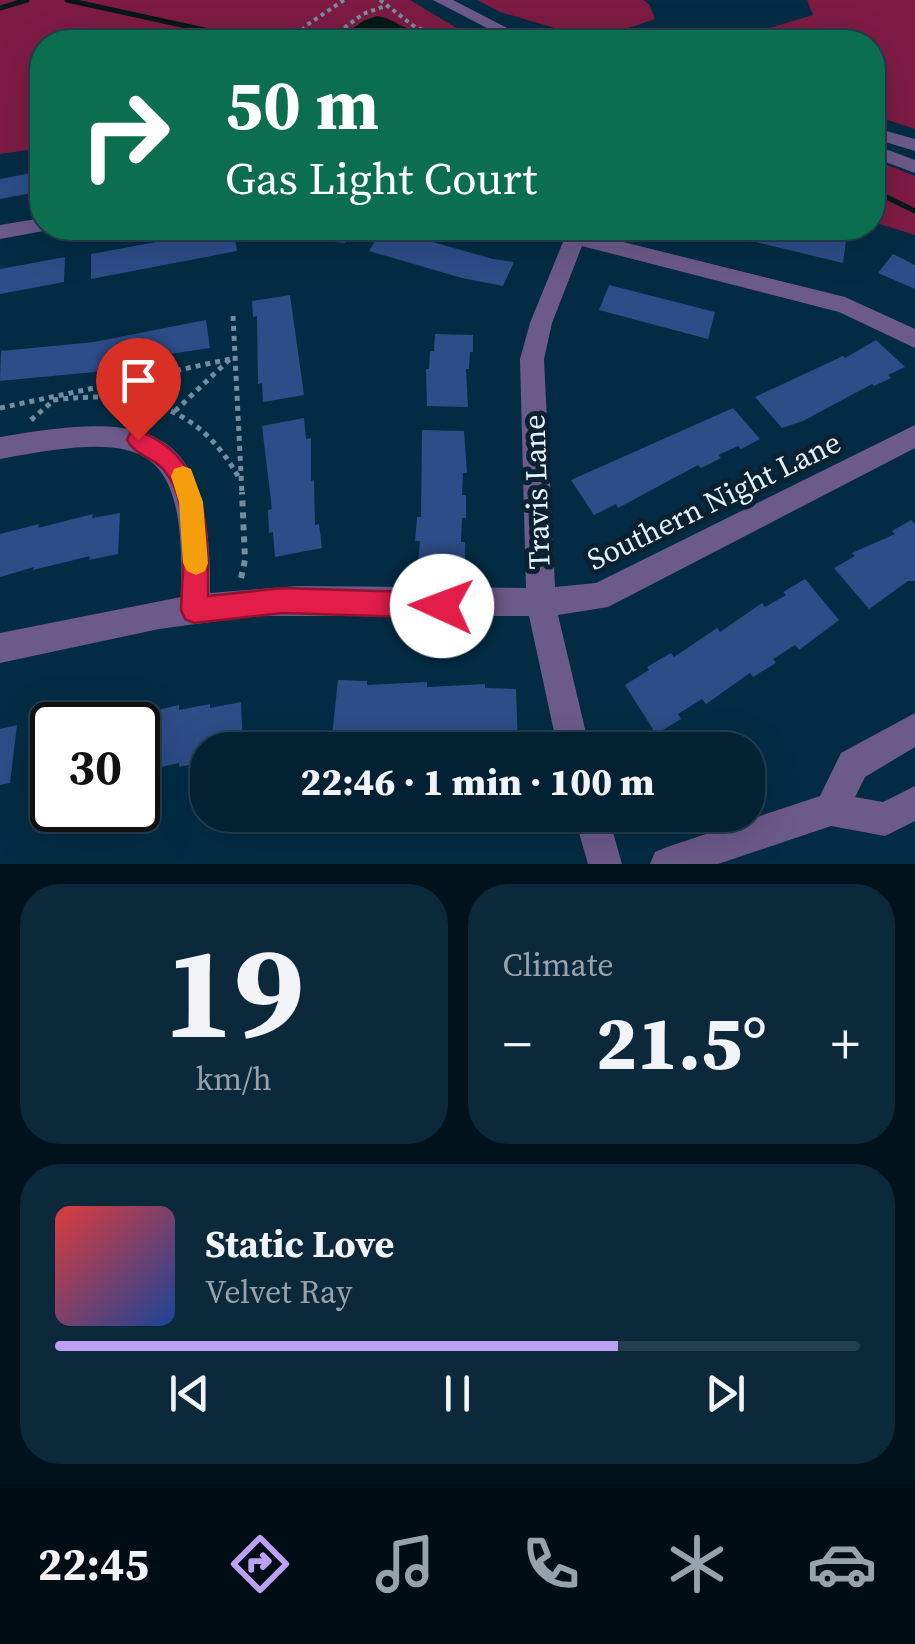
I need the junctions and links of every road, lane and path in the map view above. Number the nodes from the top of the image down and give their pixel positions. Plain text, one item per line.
1 (344, 0) edge
2 (380, 0) edge
3 (441, 0) edge
4 (385, 6) junction
5 (302, 30) edge
6 (342, 30) edge
7 (425, 30) edge
8 (502, 30) edge
9 (885, 136) edge
10 (915, 145) edge
11 (885, 155) edge
12 (915, 167) edge
13 (30, 226) edge
14 (0, 232) edge
15 (574, 240) edge
16 (587, 240) edge
17 (233, 316) dead end
18 (915, 339) edge
19 (233, 359) junction
20 (53, 400) dead end
21 (0, 408) edge
22 (175, 410) junction
23 (915, 436) edge
24 (0, 448) edge
25 (242, 490) junction
26 (230, 604) junction
27 (541, 605) junction
28 (194, 610) junction
29 (0, 648) edge
30 (915, 729) edge
31 (570, 732) edge
32 (915, 803) edge
33 (831, 810) junction
34 (596, 832) edge
35 (605, 864) edge
36 (667, 864) edge

1 - 5 path
2 - 4 path
3 - 8 street
4 - 6 path
4 - 7 path
9 - 10 street
11 - 12 street
13 - 14 street
15 - 27 street, Travis Lane
16 - 18 street
17 - 19 path
19 - 21 path
19 - 22 path
19 - 25 path
20 - 22 path
22 - 25 path
23 - 27 street, Southern Night Lane
24 - 28 street
25 - 26 path
26 - 27 street, Southern Night Lane
26 - 28 street, Southern Night Lane
27 - 31 street, Travis Lane
28 - 29 street, Southern Night Lane
30 - 33 street
32 - 33 street
33 - 36 street
34 - 35 street

